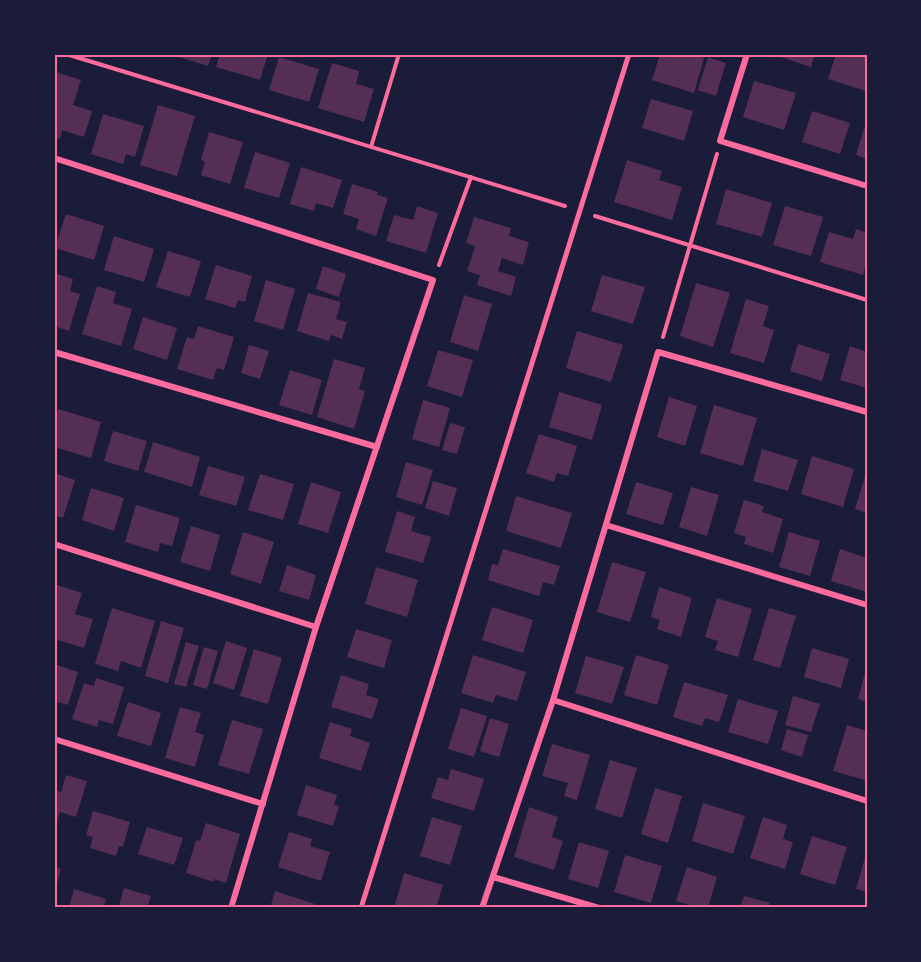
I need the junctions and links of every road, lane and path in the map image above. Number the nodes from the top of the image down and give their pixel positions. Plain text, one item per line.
1 (66, 54) edge
2 (399, 54) edge
3 (629, 54) edge
4 (747, 54) edge
5 (720, 141) junction
6 (371, 147) junction
7 (54, 158) edge
8 (471, 177) junction
9 (867, 186) edge
10 (579, 211) junction
11 (690, 245) junction
12 (434, 280) junction
13 (867, 300) edge
14 (54, 352) edge
15 (658, 352) junction
16 (867, 412) edge
17 (377, 447) junction
18 (606, 525) junction
19 (54, 544) edge
20 (867, 605) edge
21 (316, 627) junction
22 (552, 700) junction
23 (54, 739) edge
24 (867, 801) edge
25 (263, 804) junction
26 (493, 877) junction
27 (231, 908) edge
28 (361, 908) edge
29 (482, 908) edge
30 (599, 908) edge

1 - 6 path
2 - 6 path
3 - 10 street
4 - 5 street
5 - 9 street
5 - 11 path
6 - 8 path
7 - 12 street
8 - 10 path
8 - 12 path
10 - 11 path
10 - 28 street
11 - 13 path
11 - 15 path
12 - 17 street
14 - 17 street
15 - 16 street
15 - 18 street
17 - 21 street
18 - 20 street
18 - 22 street
19 - 21 street
21 - 25 street
22 - 24 street
22 - 26 street
23 - 25 street
25 - 27 street
26 - 29 street
26 - 30 street

